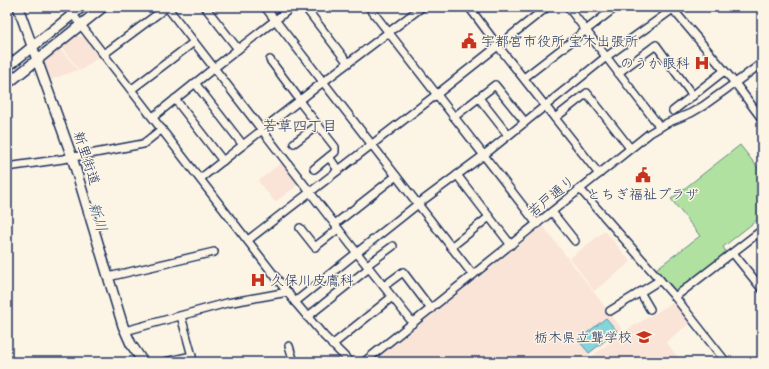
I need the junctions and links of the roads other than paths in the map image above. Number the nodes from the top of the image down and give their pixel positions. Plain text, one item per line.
1 (18, 7) edge
2 (82, 7) edge
3 (103, 7) edge
4 (167, 7) edge
5 (205, 7) edge
6 (265, 7) edge
7 (292, 7) edge
8 (305, 7) edge
9 (369, 7) edge
10 (469, 7) edge
11 (547, 7) edge
12 (568, 7) edge
13 (616, 7) edge
14 (419, 8) edge
15 (672, 8) edge
16 (608, 10) edge
17 (70, 11) edge
18 (275, 20) junction
19 (81, 24) junction
20 (586, 30) junction
21 (389, 33) junction
22 (194, 42) junction
23 (33, 46) junction
24 (498, 46) junction
25 (238, 49) junction
26 (104, 54) junction
27 (606, 57) junction
28 (37, 60) junction
29 (270, 60) dead end
30 (348, 63) junction
31 (762, 63) edge
32 (7, 67) edge
33 (214, 68) junction
34 (724, 71) junction
35 (618, 73) junction
36 (524, 78) junction
37 (323, 82) junction
38 (194, 83) junction
39 (7, 84) edge
40 (735, 84) junction
41 (132, 89) junction
42 (436, 95) junction
43 (693, 96) junction
44 (479, 98) junction
45 (175, 99) junction
46 (300, 100) junction
47 (684, 104) junction
48 (545, 105) junction
49 (673, 111) dead end
50 (691, 113) junction
51 (153, 117) junction
52 (454, 117) junction
53 (555, 118) junction
54 (762, 119) edge
55 (525, 122) junction
56 (318, 125) junction
57 (660, 127) junction
58 (162, 129) junction
59 (263, 130) junction
60 (508, 135) junction
61 (294, 142) dead end
62 (371, 144) junction
63 (243, 145) junction
64 (630, 148) junction
65 (484, 155) junction
66 (72, 157) junction
67 (329, 157) junction
68 (222, 161) junction
69 (7, 167) edge
70 (314, 169) dead end
71 (338, 170) junction
72 (599, 174) junction
73 (457, 175) junction
74 (396, 176) junction
75 (201, 178) junction
76 (580, 189) junction
77 (310, 192) junction
78 (418, 204) junction
79 (552, 212) junction
80 (489, 217) junction
81 (537, 224) junction
82 (337, 226) junction
83 (300, 228) dead end
84 (762, 231) edge
85 (248, 240) junction
86 (575, 241) dead end
87 (511, 245) junction
88 (392, 246) dead end
89 (452, 247) junction
90 (214, 252) dead end
91 (357, 253) junction
92 (733, 253) junction
93 (368, 267) junction
94 (473, 275) junction
95 (108, 277) junction
96 (660, 280) junction
97 (384, 286) junction
98 (762, 289) edge
99 (288, 292) junction
100 (640, 292) junction
101 (392, 297) junction
102 (675, 297) junction
103 (295, 302) junction
104 (431, 309) junction
105 (650, 309) dead end
106 (610, 311) dead end
107 (181, 316) junction
108 (307, 317) junction
109 (413, 323) junction
110 (125, 331) junction
111 (332, 345) junction
112 (289, 346) dead end
113 (143, 362) edge
114 (165, 362) edge
115 (294, 362) edge
116 (350, 362) edge
117 (364, 362) edge
118 (726, 362) edge

1 - 23 main road, 新里街道
2 - 17 main road
3 - 19 main road
4 - 22 street
4 - 26 street
5 - 25 street
6 - 18 street
7 - 18 street
8 - 30 street
9 - 21 street
10 - 24 street
11 - 24 street
12 - 20 street
13 - 16 street
14 - 21 street
15 - 27 street
15 - 34 street
16 - 20 street
17 - 19 street
17 - 23 main road
18 - 25 street
18 - 37 street
19 - 26 street
19 - 28 main road
20 - 27 street
20 - 36 street
21 - 30 street
21 - 42 street
22 - 33 street
22 - 41 street
23 - 28 main road, 新里街道
23 - 32 main road
24 - 36 street
24 - 42 street
25 - 33 street
26 - 41 street
27 - 35 street
27 - 48 street
28 - 39 main road
28 - 66 main road, 新里街道
29 - 46 street
30 - 37 street
31 - 40 street, 若戸通り
33 - 38 street
33 - 59 street
34 - 40 street
34 - 43 street
35 - 43 street
35 - 57 street
36 - 48 street
37 - 46 street
37 - 62 street
38 - 45 street
38 - 63 street
40 - 50 street, 若戸通り
40 - 54 street
41 - 51 street
42 - 52 street
42 - 62 street
43 - 47 street
44 - 52 street
44 - 55 street
44 - 60 street
45 - 51 street
45 - 68 street
46 - 56 street
46 - 59 street
47 - 49 street
47 - 50 street
48 - 53 street
48 - 55 street
50 - 57 street, 若戸通り
51 - 58 street
52 - 65 street
53 - 64 street
53 - 72 street
55 - 60 street
56 - 61 street
56 - 67 street
57 - 64 street, 若戸通り
58 - 66 street
58 - 75 street
59 - 63 street
59 - 77 street
60 - 65 street
62 - 71 street
62 - 74 street
63 - 68 street
64 - 72 street, 若戸通り
65 - 73 street
65 - 81 street
66 - 69 street
66 - 95 main road, 新里街道
67 - 70 street
67 - 71 street
68 - 75 street
71 - 77 street
72 - 76 street, 若戸通り
73 - 78 street
73 - 80 street
74 - 78 street
74 - 82 street
75 - 85 street
76 - 79 street, 若戸通り
76 - 96 street
77 - 82 street
77 - 85 street
78 - 89 street
78 - 91 street
79 - 81 street, 若戸通り
79 - 86 street
80 - 87 street
80 - 89 street
81 - 87 street, 若戸通り
82 - 83 street
82 - 91 street
84 - 92 street
85 - 99 street
87 - 94 street, 若戸通り
88 - 93 street
89 - 94 street
90 - 95 street
91 - 93 street
91 - 103 street
92 - 98 street
92 - 102 street
93 - 97 street
93 - 108 street
94 - 104 street, 若戸通り
95 - 110 main road, 新里街道
96 - 100 street
96 - 102 street
97 - 101 street
97 - 104 street
99 - 103 street
99 - 107 street
100 - 105 street
100 - 106 street
101 - 109 street
101 - 111 street
102 - 118 street
103 - 108 street
104 - 109 street, 若戸通り
107 - 110 street
107 - 114 street
108 - 111 street
109 - 117 street, 若戸通り
110 - 113 main road, 新里街道
111 - 116 street
112 - 115 street

